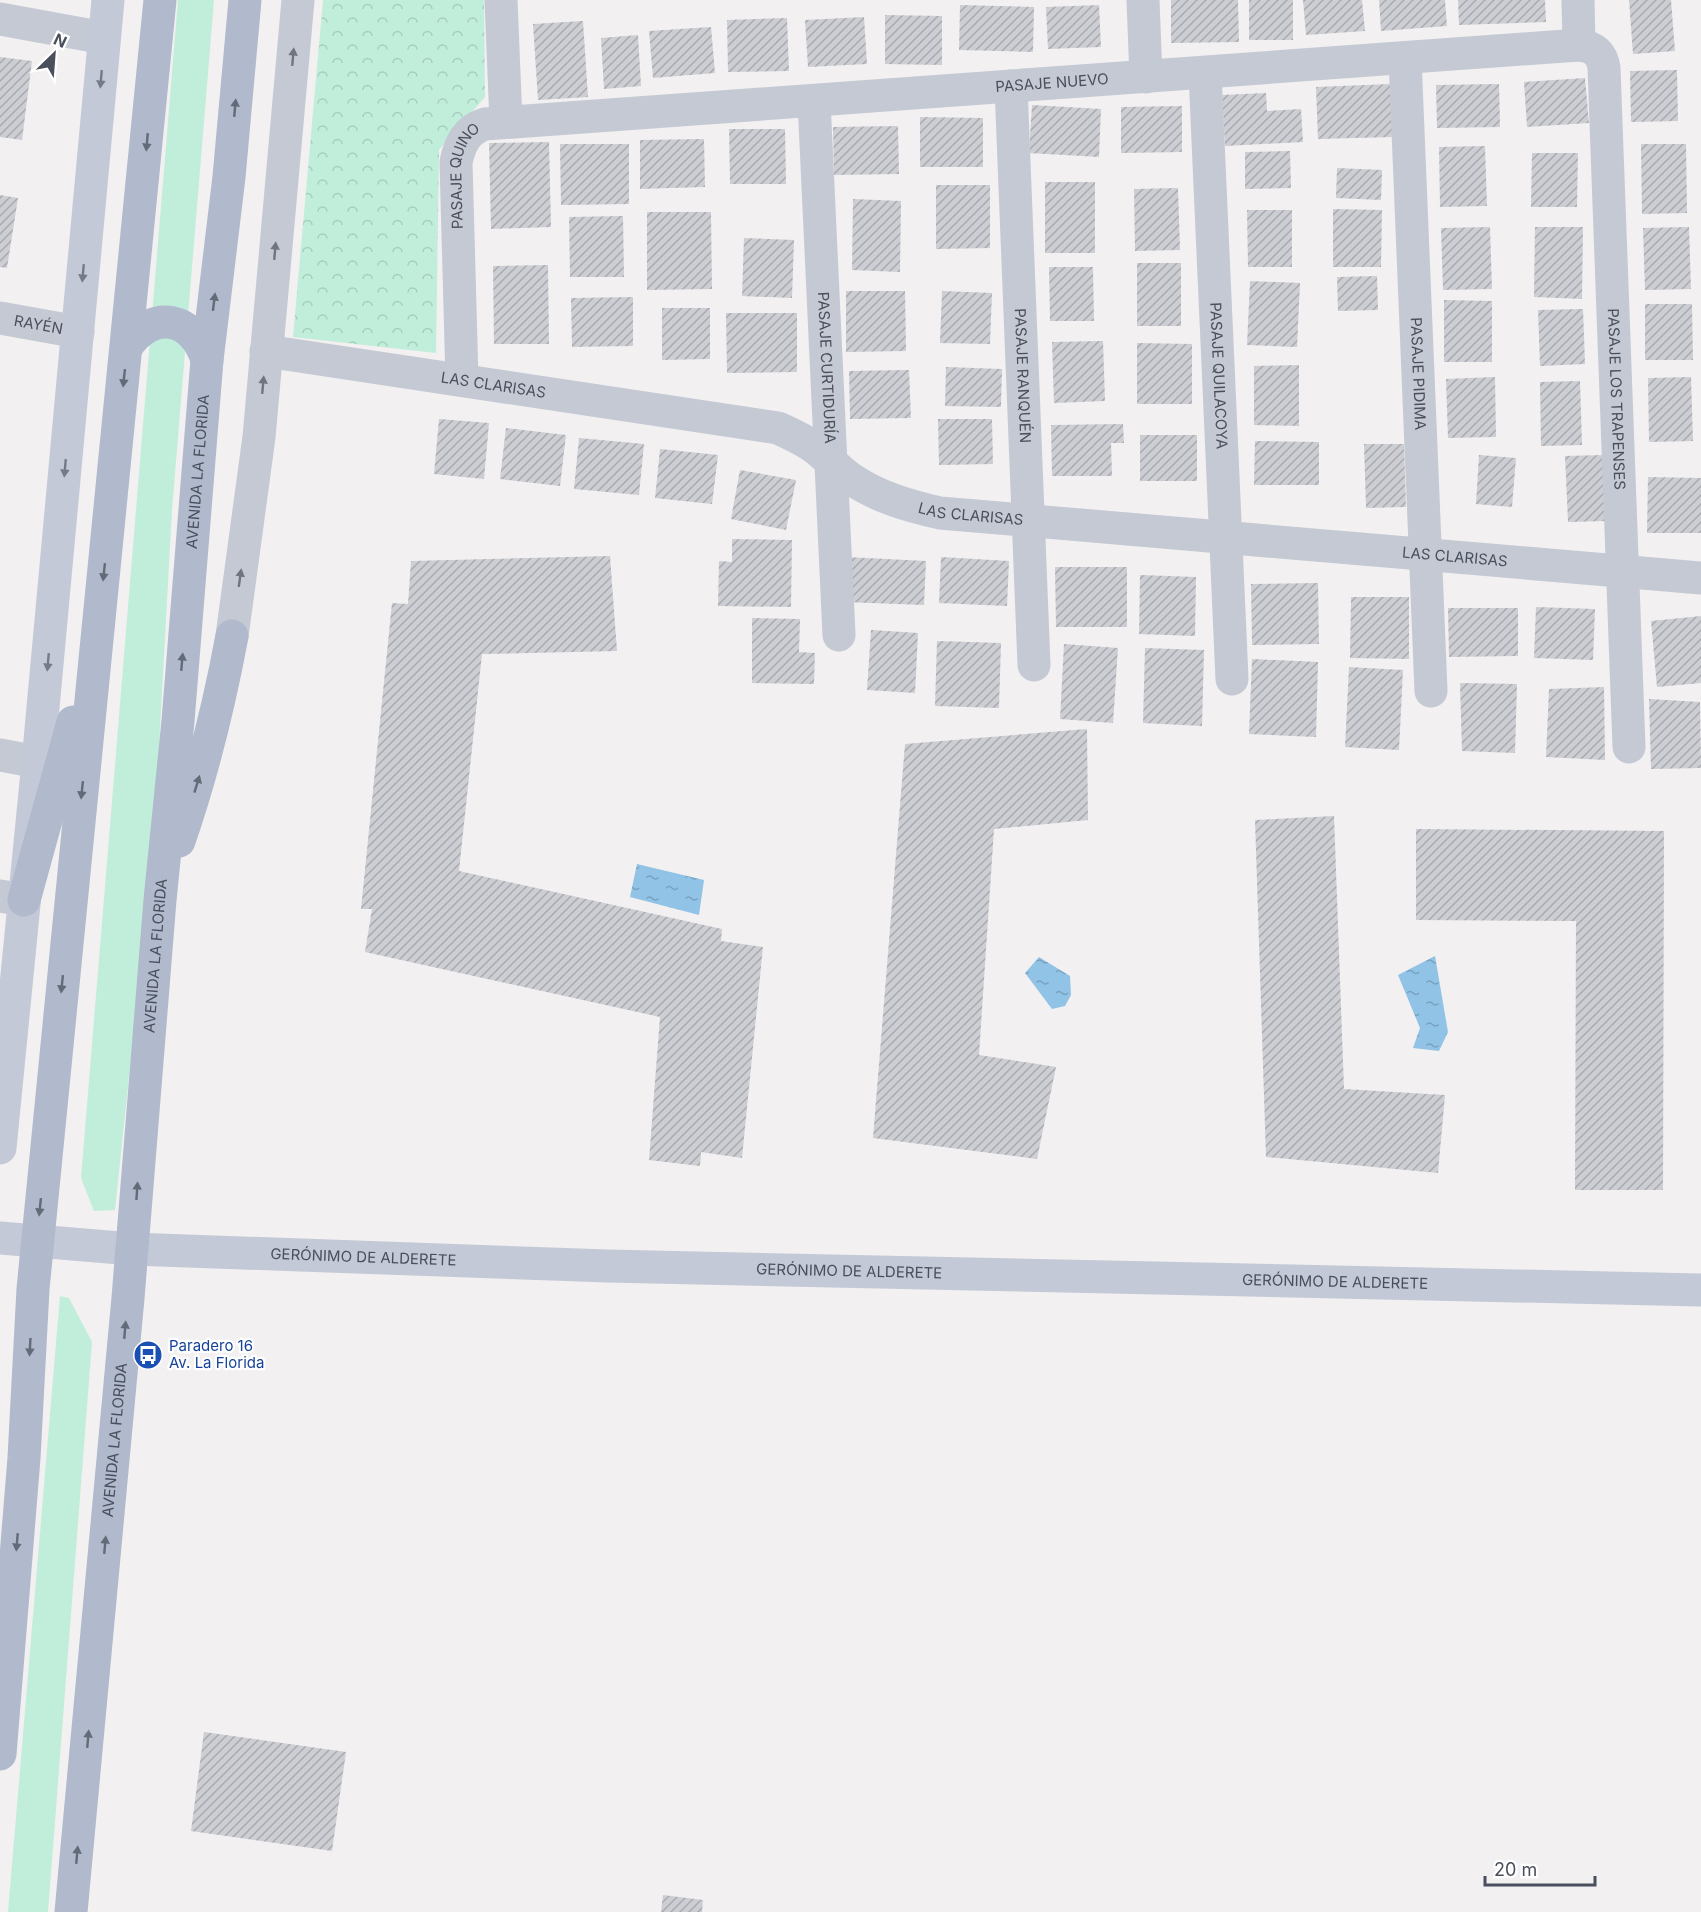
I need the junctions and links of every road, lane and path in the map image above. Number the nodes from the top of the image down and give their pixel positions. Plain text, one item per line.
1 (108, 0) edge
2 (160, 0) edge
3 (245, 0) edge
4 (298, 0) edge
5 (501, 0) edge
6 (1143, 0) edge
7 (1578, 0) edge
8 (0, 19) edge
9 (104, 38) junction
10 (1588, 48) junction
11 (1406, 57) junction
12 (1205, 72) junction
13 (1146, 77) junction
14 (1011, 86) junction
15 (814, 101) junction
16 (506, 122) junction
17 (0, 318) edge
18 (78, 332) junction
19 (128, 346) junction
20 (266, 351) junction
21 (207, 360) junction
22 (462, 380) junction
23 (831, 461) junction
24 (1028, 521) junction
25 (1226, 538) junction
26 (1426, 556) junction
27 (1623, 573) junction
28 (1701, 578) edge
29 (97, 633) junction
30 (839, 635) dead end
31 (232, 636) joint
32 (1034, 665) dead end
33 (1232, 679) dead end
34 (1431, 691) dead end
35 (1629, 747) dead end
36 (0, 755) edge
37 (38, 762) junction
38 (12, 898) edge
39 (159, 900) junction
40 (5, 1041) edge
41 (0, 1148) edge
42 (0, 1238) edge
43 (37, 1241) junction
44 (132, 1249) junction
45 (1701, 1290) edge
46 (0, 1754) edge
47 (71, 1912) edge

1 - 9 street
2 -> 19 main road
21 -> 3 main road, AVENIDA LA FLORIDA
20 -> 4 street
5 - 16 street, PASAJE QUINO
6 - 13 street
7 - 10 street, PASAJE LOS TRAPENSES
8 - 9 street
9 -> 18 street
10 - 11 street, PASAJE NUEVO
10 - 27 street, PASAJE LOS TRAPENSES
11 - 12 street, PASAJE NUEVO
11 - 26 street, PASAJE PIDIMA
12 - 13 street, PASAJE NUEVO
12 - 25 street, PASAJE QUILACOYA
13 - 14 street, PASAJE NUEVO
14 - 15 street, PASAJE NUEVO
14 - 24 street, PASAJE RANQUÉN
15 - 16 street, PASAJE NUEVO
15 - 23 street, PASAJE CURTIDURÍA
16 - 22 street, PASAJE QUINO
17 - 18 street, RAYÉN
18 -> 37 street
19 - 21 main road
19 -> 29 main road
20 - 22 street, LAS CLARISAS
31 -> 20 street
39 -> 21 main road, AVENIDA LA FLORIDA
22 - 23 street, LAS CLARISAS
23 - 24 street, LAS CLARISAS
23 - 30 street, PASAJE CURTIDURÍA
24 - 25 street, LAS CLARISAS
24 - 32 street, PASAJE RANQUÉN
25 - 26 street, LAS CLARISAS
25 - 33 street, PASAJE QUILACOYA
26 - 27 street, LAS CLARISAS
26 - 34 street, PASAJE PIDIMA
27 - 28 street, LAS CLARISAS
27 - 35 street, PASAJE LOS TRAPENSES
29 - 38 main road
29 -> 43 main road
39 -> 31 main road
36 - 37 street
37 - 38 street
38 - 40 street
44 -> 39 main road, AVENIDA LA FLORIDA
40 - 41 street
42 - 43 street, GERÓNIMO DE ALDERETE
43 - 44 street, GERÓNIMO DE ALDERETE
43 -> 46 main road
44 - 45 street, GERÓNIMO DE ALDERETE
47 -> 44 main road, AVENIDA LA FLORIDA

